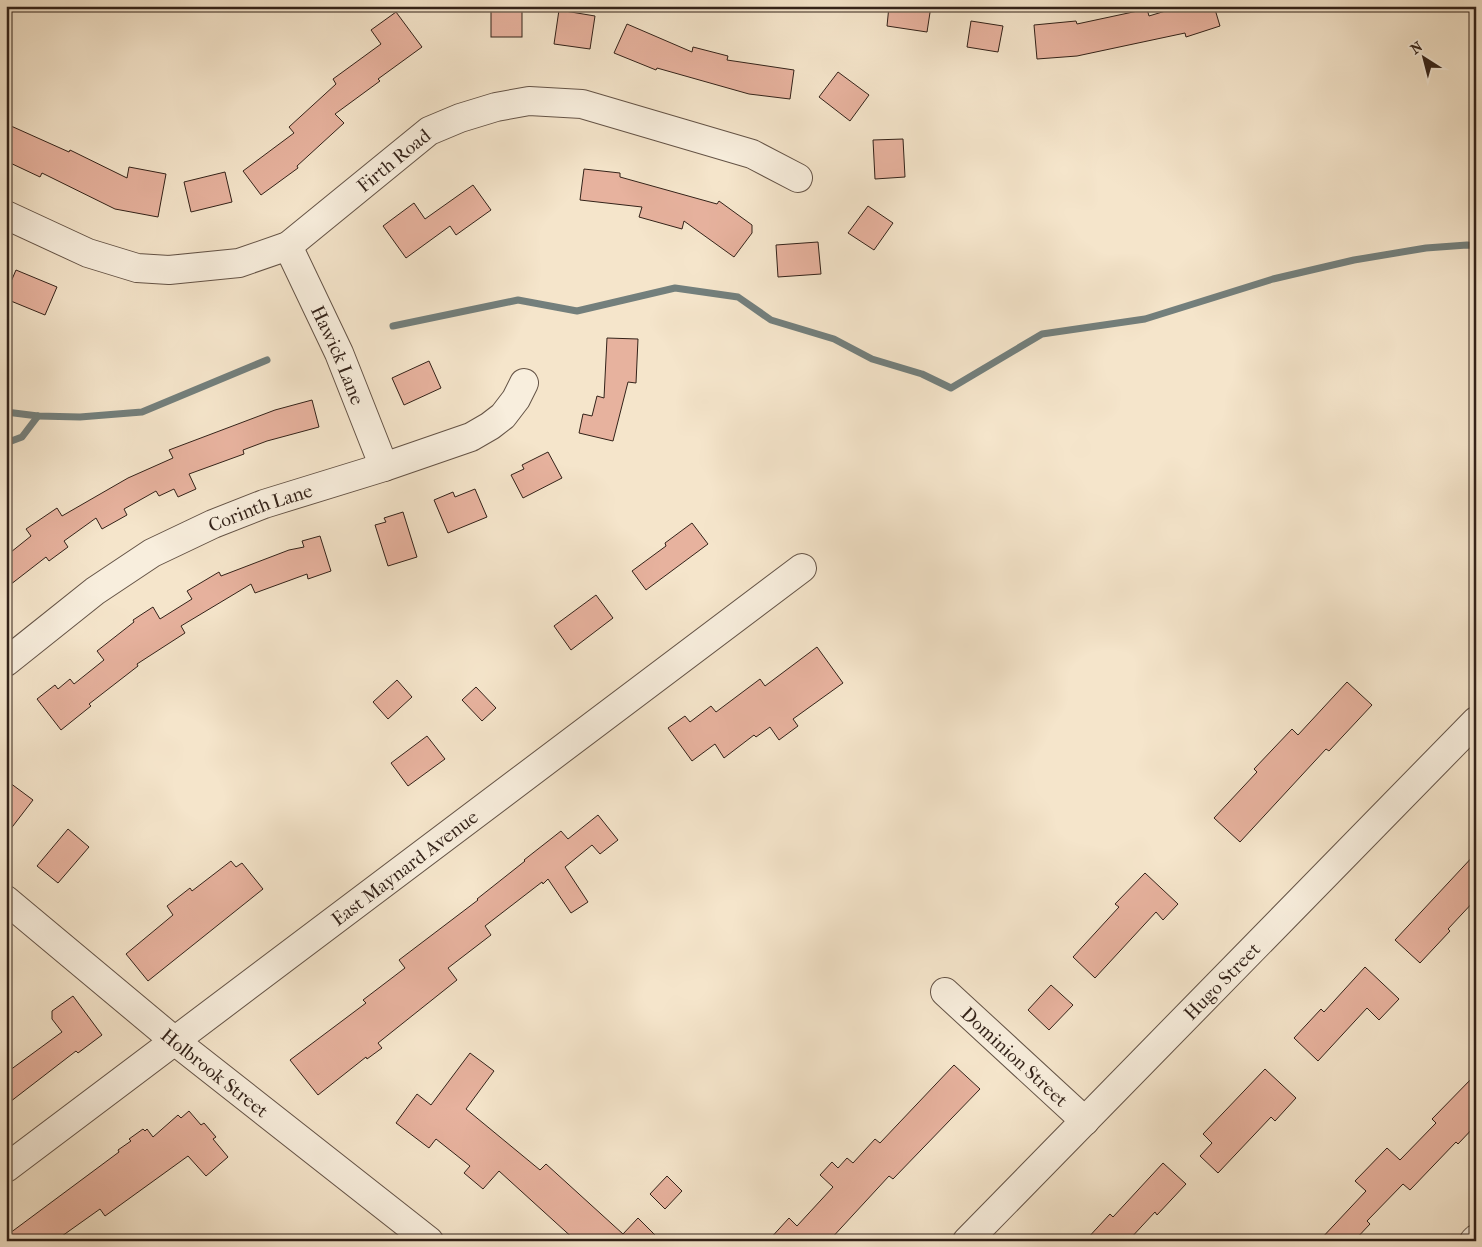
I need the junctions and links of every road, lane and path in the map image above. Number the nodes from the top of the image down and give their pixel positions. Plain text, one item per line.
1 (798, 178) dead end
2 (6, 215) edge
3 (288, 246) junction
4 (524, 383) dead end
5 (384, 467) junction
6 (802, 568) dead end
7 (6, 662) edge
8 (1476, 721) edge
9 (6, 900) edge
10 (945, 992) dead end
11 (176, 1042) junction
12 (1085, 1122) junction
13 (6, 1168) edge
14 (983, 1235) edge
15 (429, 1241) edge

1 - 3 street, Firth Road
2 - 3 street, Firth Road
3 - 5 street, Hawick Lane
4 - 5 street, Corinth Lane
5 - 7 street, Corinth Lane
6 - 11 street, East Maynard Avenue
8 - 12 street, Hugo Street
9 - 11 street, Holbrook Street
10 - 12 street, Dominion Street
11 - 13 street, East Maynard Avenue
11 - 15 street, Holbrook Street
12 - 14 street, Hugo Street

